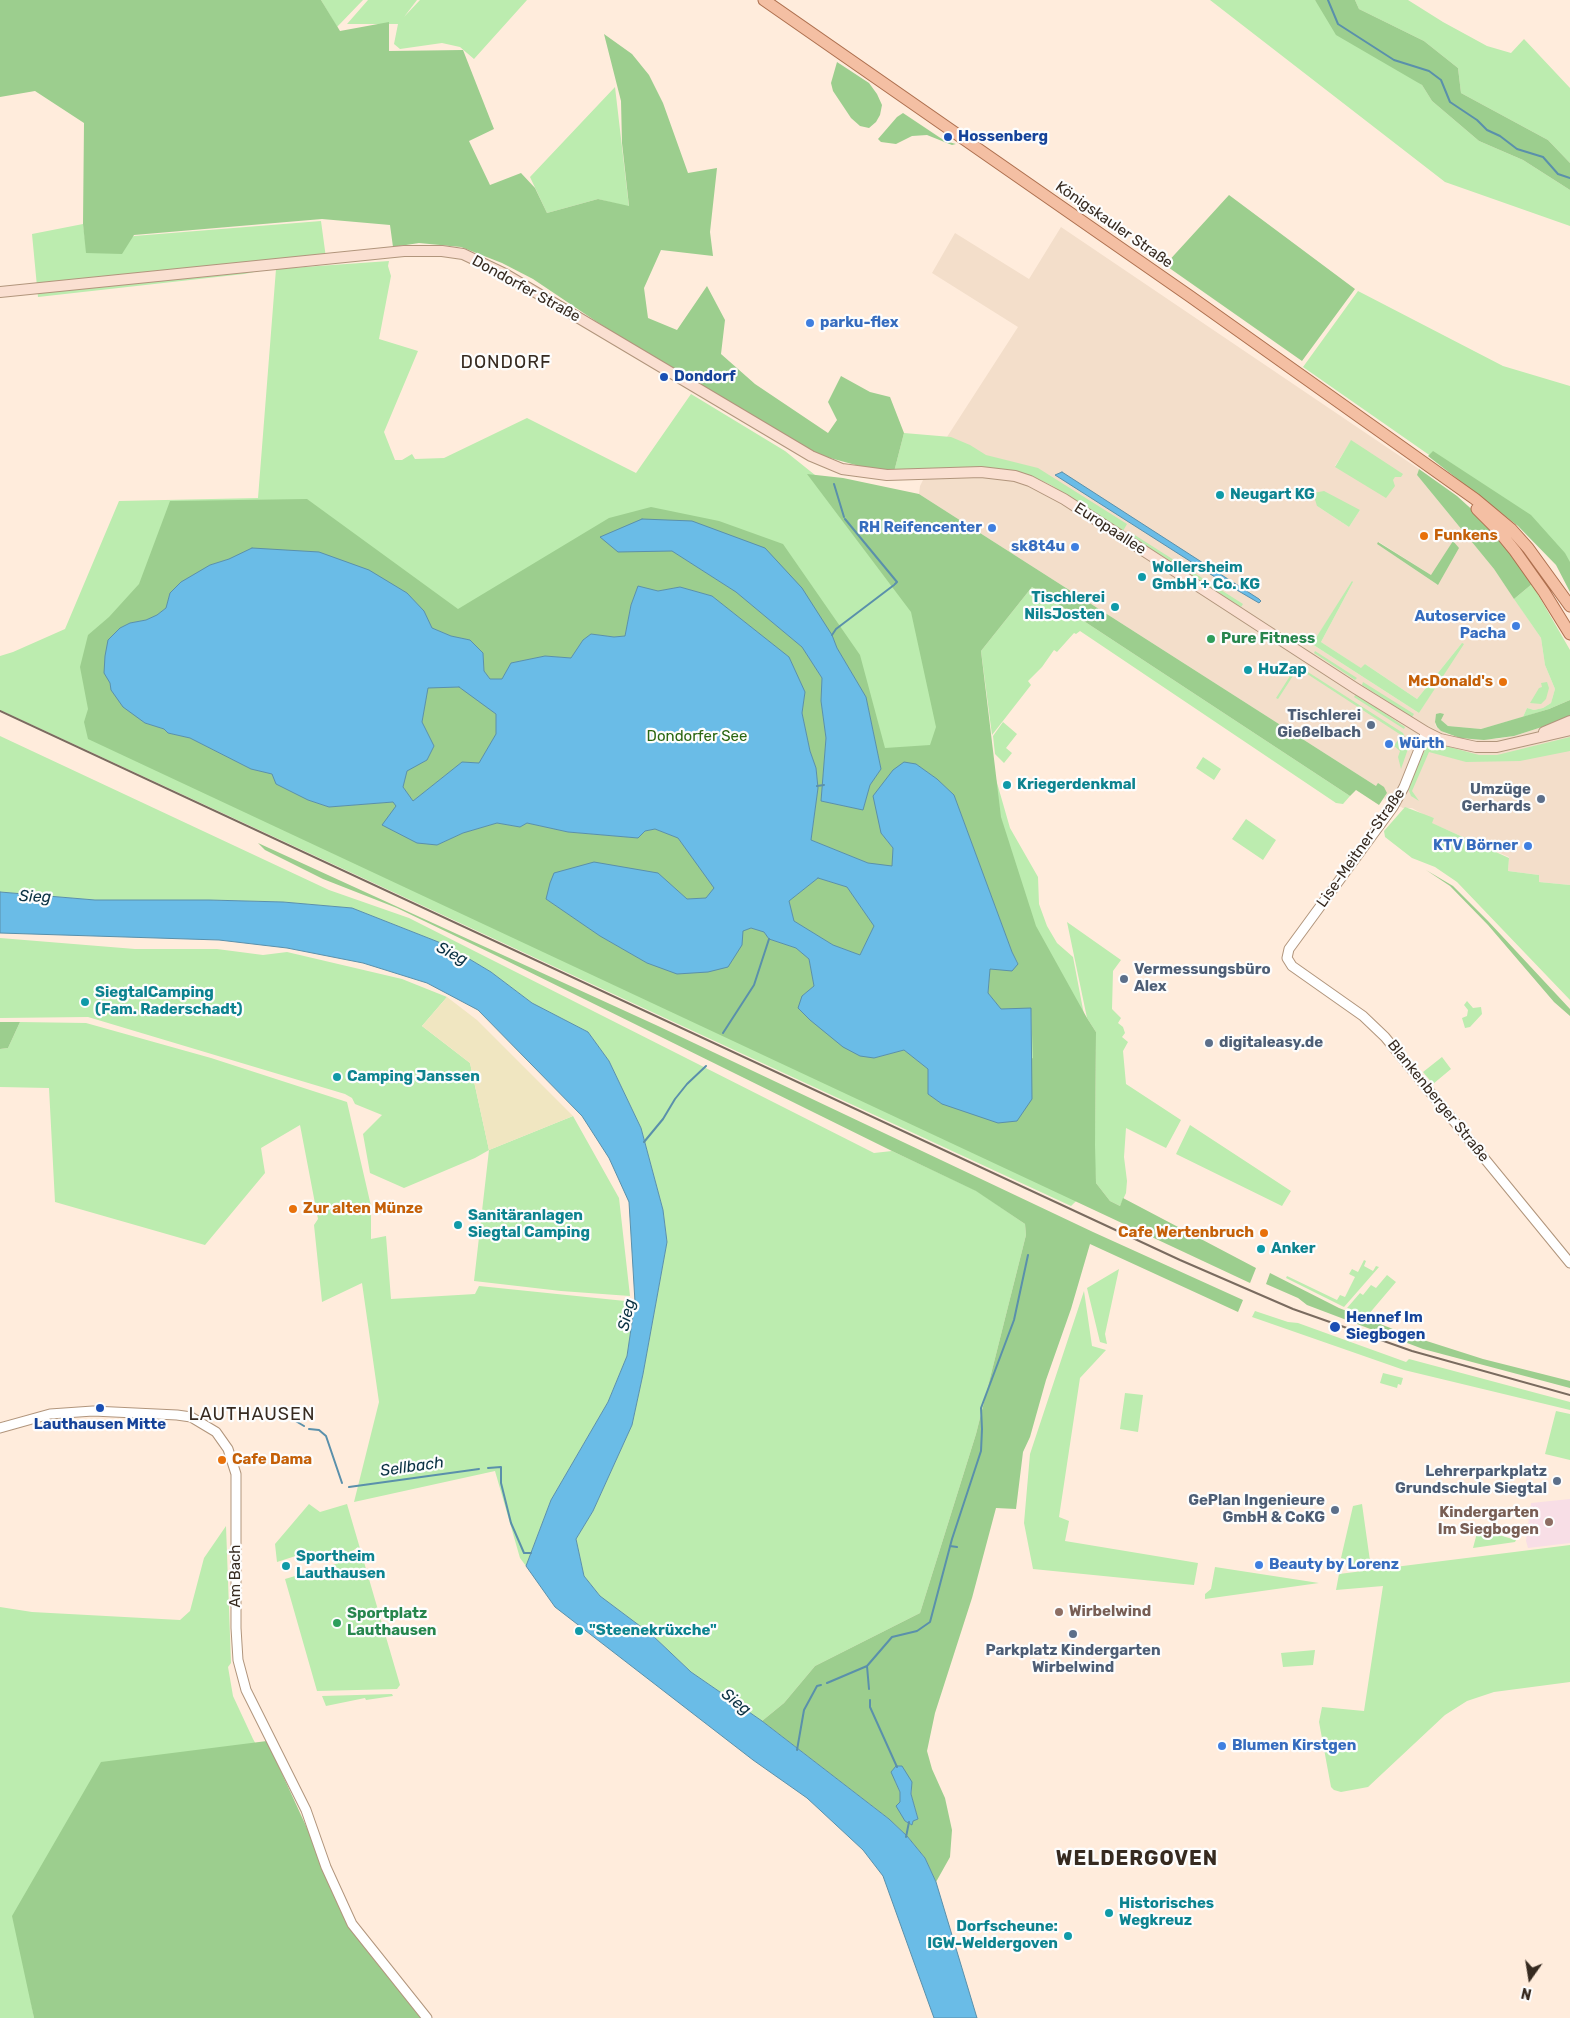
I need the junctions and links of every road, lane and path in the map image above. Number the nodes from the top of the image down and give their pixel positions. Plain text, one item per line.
1 (764, 0) edge
2 (0, 292) edge
3 (862, 473) joint
4 (1445, 478) junction
5 (1570, 606) edge
6 (1570, 634) edge
7 (1570, 721) edge
8 (1570, 730) edge
9 (1426, 732) junction
10 (1520, 743) junction
11 (1287, 958) joint
12 (1570, 1263) edge
13 (0, 1428) edge
14 (427, 2018) edge

1 - 4 main road, Königskauler Straße
2 - 3 main road, Dondorfer Straße
3 - 9 main road, Europaallee
4 - 5 main road, Königskauler Straße
4 - 6 main road, Königskauler Straße
7 - 10 main road, Europaallee
8 - 10 main road, Europaallee
9 - 10 main road, Europaallee
9 - 11 street, Lise-Meitner-Straße
11 - 12 street, Blankenberger Straße
13 - 14 street, Am Bach

